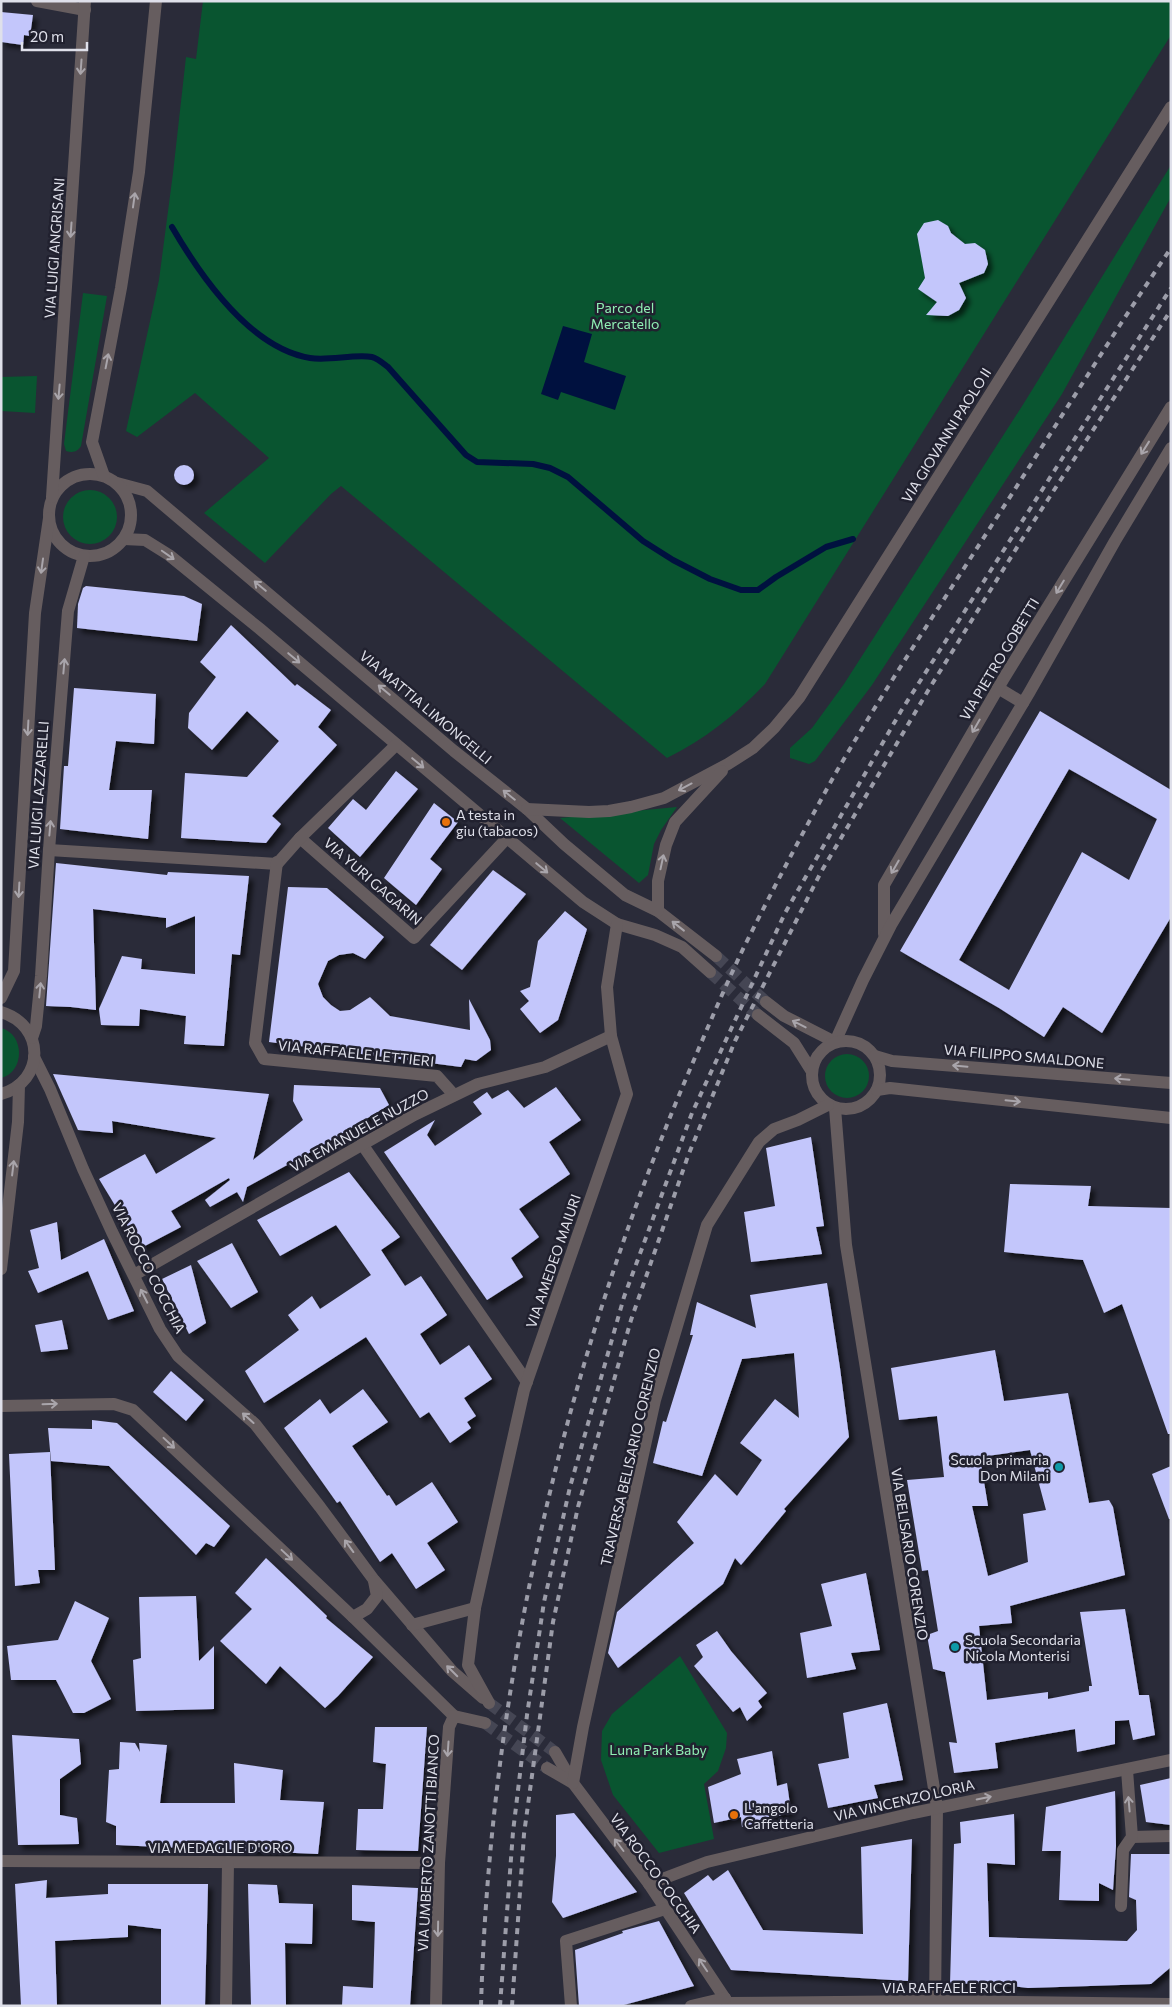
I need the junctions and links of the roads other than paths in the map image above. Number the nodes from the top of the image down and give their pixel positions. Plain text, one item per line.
1 (37, 1) edge
2 (156, 1) edge
3 (85, 6) edge
4 (1171, 107) edge
5 (1171, 407) edge
6 (1171, 448) edge
7 (104, 476) junction
8 (116, 483) junction
9 (52, 497) junction
10 (49, 518) junction
11 (124, 539) junction
12 (84, 556) junction
13 (998, 688) junction
14 (1023, 703) junction
15 (396, 745) junction
16 (728, 764) junction
17 (527, 809) junction
18 (300, 838) junction
19 (507, 838) junction
20 (49, 850) junction
21 (277, 863) junction
22 (658, 911) junction
23 (617, 924) junction
24 (884, 937) junction
25 (716, 956) tunnel mouth
26 (710, 972) tunnel mouth
27 (1, 998) edge
28 (766, 1002) tunnel mouth
29 (1, 1012) edge
30 (758, 1015) tunnel mouth
31 (610, 1036) junction
32 (32, 1038) junction
33 (835, 1042) junction
34 (875, 1056) junction
35 (34, 1057) junction
36 (811, 1070) junction
37 (1171, 1083) edge
38 (20, 1086) junction
39 (877, 1090) junction
40 (1, 1094) edge
41 (454, 1096) junction
42 (832, 1106) junction
43 (1171, 1118) edge
44 (362, 1144) junction
45 (1, 1269) edge
46 (134, 1275) junction
47 (527, 1382) junction
48 (1, 1406) edge
49 (374, 1580) junction
50 (475, 1608) junction
51 (353, 1617) junction
52 (412, 1625) junction
53 (489, 1703) joint
54 (454, 1716) junction
55 (485, 1722) tunnel mouth
56 (556, 1752) tunnel mouth
57 (1171, 1760) edge
58 (547, 1768) tunnel mouth
59 (1127, 1770) junction
60 (573, 1783) junction
61 (936, 1807) junction
62 (1171, 1836) edge
63 (1132, 1837) junction
64 (1, 1861) edge
65 (228, 1862) junction
66 (440, 1863) junction
67 (649, 1884) junction
68 (1121, 1906) dead end
69 (665, 1909) junction
70 (728, 2002) edge
71 (935, 2003) edge
72 (1171, 2004) edge
73 (226, 2006) edge
74 (436, 2006) edge
75 (571, 2006) edge
76 (691, 2006) edge

1 - 3 street
7 -> 2 street
3 -> 9 street, VIA LUIGI ANGRISANI
4 - 16 street, VIA GIOVANNI PAOLO II
5 -> 13 street, VIA PIETRO GOBETTI
6 - 14 street, VIA PIETRO GOBETTI
7 - 8 street
7 - 9 street
8 - 11 street
17 -> 8 street, VIA MATTIA LIMONGELLI
9 - 10 street
10 - 12 street
10 -> 27 street, VIA LUIGI LAZZARELLI
11 - 12 street
11 -> 15 street
20 -> 12 street, VIA LUIGI LAZZARELLI
13 - 14 street
13 -> 24 street, VIA PIETRO GOBETTI
14 - 24 street, VIA PIETRO GOBETTI
15 - 18 street
15 -> 19 street
16 -> 17 street, VIA GIOVANNI PAOLO II
22 -> 16 street, VIA GIOVANNI PAOLO II
17 - 22 street, VIA MATTIA LIMONGELLI
18 - 19 street, VIA YURI GAGARIN
18 - 21 street
19 -> 23 street
20 - 21 street
32 -> 20 street, VIA LUIGI LAZZARELLI
21 - 41 street, VIA RAFFAELE LETTIERI
25 -> 22 street, VIA MATTIA LIMONGELLI
23 - 26 street
23 - 31 street, VIA AMEDEO MAIURI
24 - 33 street, VIA PIETRO GOBETTI
33 -> 28 street
29 - 32 street
30 - 36 street
31 - 41 street, VIA EMANUELE NUZZO
31 - 47 street, VIA AMEDEO MAIURI
32 - 35 street
33 - 34 street
33 - 36 street
37 -> 34 street, VIA FILIPPO SMALDONE
34 - 39 street
35 - 38 street
35 - 46 street, VIA ROCCO COCCHIA
36 - 42 street
38 - 40 street
45 -> 38 street
39 - 42 street
39 -> 43 street
41 - 44 street, VIA EMANUELE NUZZO
42 - 60 street, TRAVERSA BELISARIO CORENZIO
42 - 61 street, VIA BELISARIO CORENZIO
44 - 46 street, VIA EMANUELE NUZZO
44 - 47 street
49 -> 46 street, VIA ROCCO COCCHIA
47 - 50 street, VIA AMEDEO MAIURI
48 -> 51 street
49 - 51 street
49 - 52 street, VIA ROCCO COCCHIA
50 - 52 street
50 - 53 street, VIA AMEDEO MAIURI
51 - 54 street
53 -> 52 street, VIA ROCCO COCCHIA
54 - 55 street
54 -> 66 street, VIA UMBERTO ZANOTTI BIANCO
56 - 60 street
57 - 59 street, VIA VINCENZO LORIA
58 - 60 street, VIA ROCCO COCCHIA
61 -> 59 street, VIA VINCENZO LORIA
63 -> 59 street
67 -> 60 street, VIA ROCCO COCCHIA
61 - 67 street, VIA VINCENZO LORIA
61 - 71 street, VIA BELISARIO CORENZIO
62 - 63 street
63 - 68 street
64 - 65 street, VIA MEDAGLIE D'ORO
65 - 66 street, VIA MEDAGLIE D'ORO
65 - 73 street
66 -> 74 street, VIA UMBERTO ZANOTTI BIANCO
67 - 69 street, VIA ROCCO COCCHIA
70 -> 69 street, VIA ROCCO COCCHIA
69 - 75 street
70 - 71 street, VIA RAFFAELE RICCI
70 - 76 street, VIA RAFFAELE RICCI
71 - 72 street, VIA RAFFAELE RICCI

